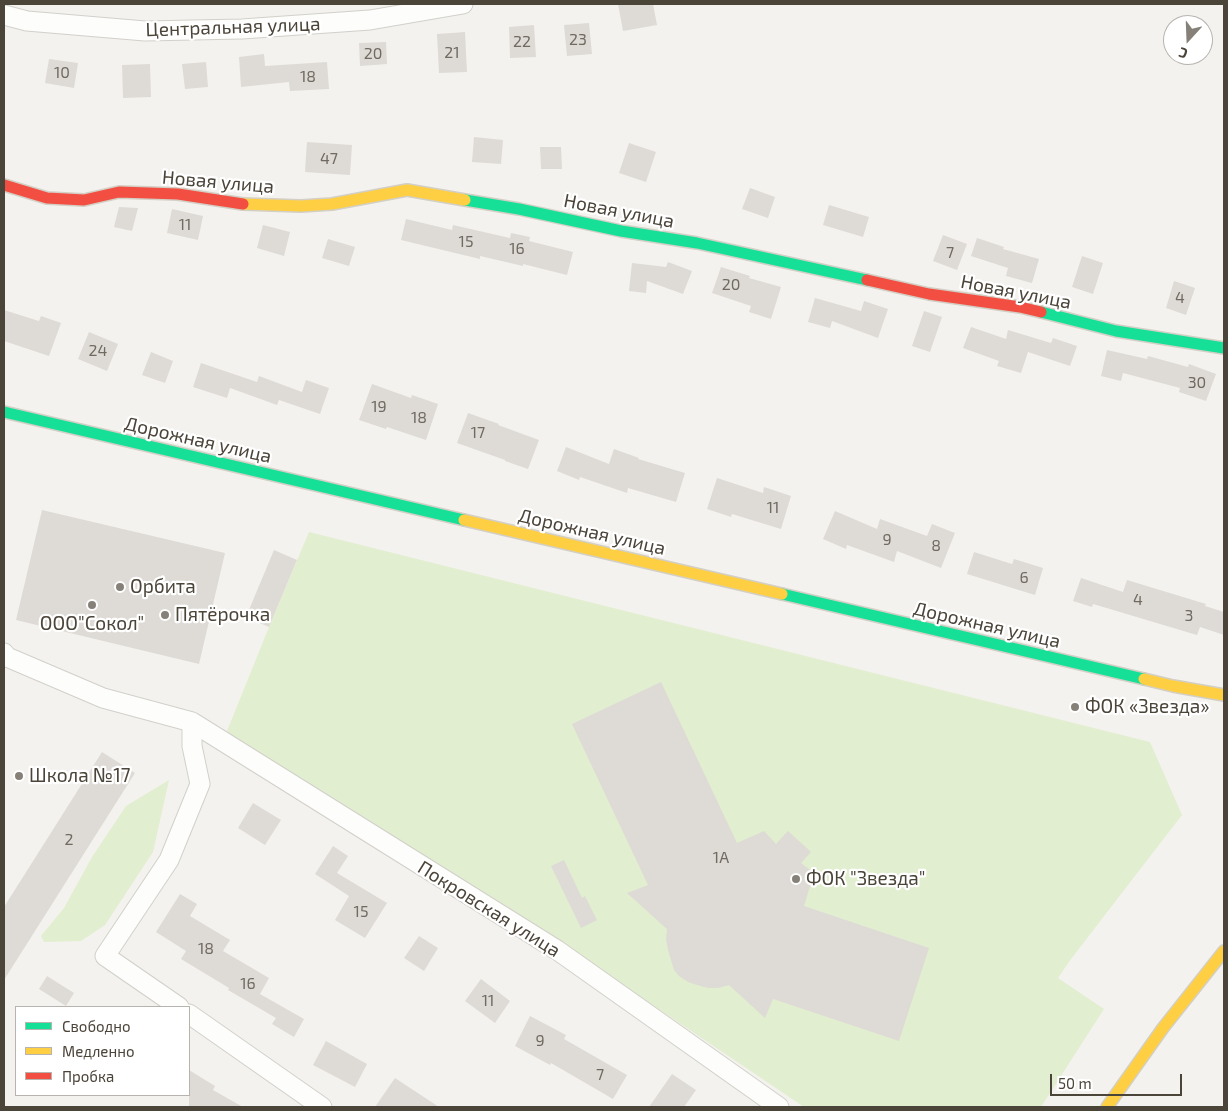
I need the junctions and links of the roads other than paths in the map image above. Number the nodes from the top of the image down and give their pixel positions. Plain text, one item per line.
1 (463, 4) edge
2 (4, 15) edge
3 (4, 185) edge
4 (1224, 348) edge
5 (4, 412) edge
6 (4, 653) edge
7 (1173, 686) junction
8 (1224, 695) edge
9 (1216, 706) dead end
10 (192, 722) junction
11 (1224, 951) edge
12 (178, 1006) edge
13 (190, 1015) edge
14 (322, 1107) edge
15 (779, 1107) edge
16 (1106, 1107) edge

1 - 2 street, Центральная улица
3 - 4 main road, Новая улица
5 - 7 main road, Дорожная улица
6 - 10 street, Покровская улица
7 - 8 main road
7 - 9 main road
10 - 12 street
10 - 15 street, Покровская улица
11 - 16 main road
13 - 14 street

